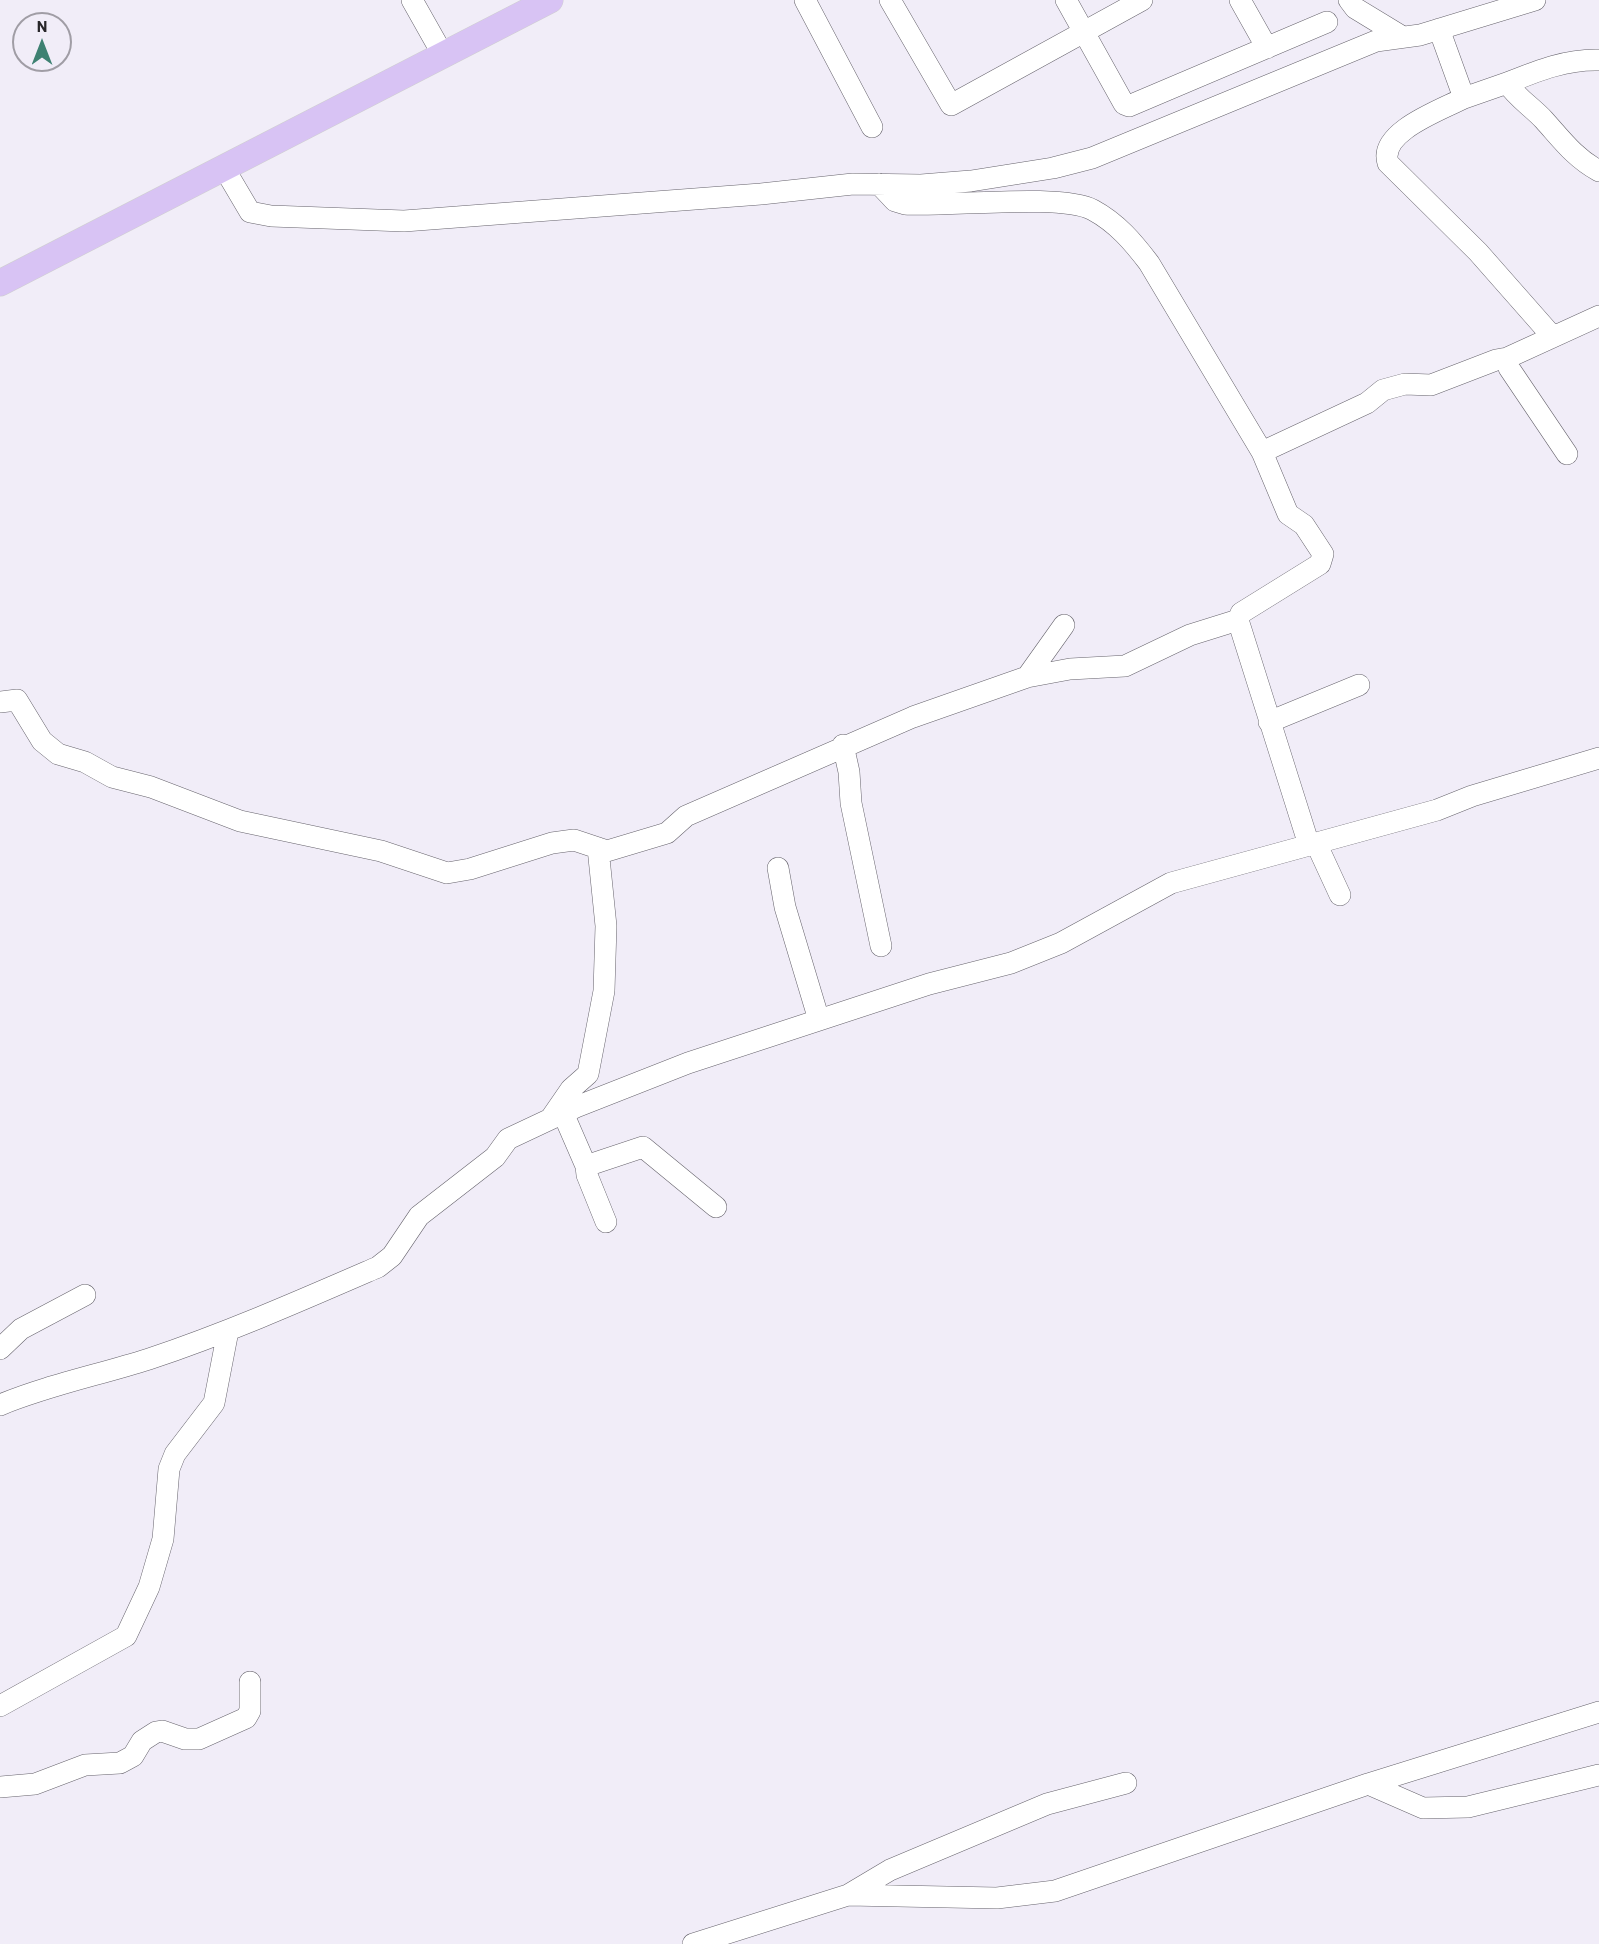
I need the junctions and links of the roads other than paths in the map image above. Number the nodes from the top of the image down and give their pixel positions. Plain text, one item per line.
1 (805, 0) edge
2 (890, 0) edge
3 (1066, 0) edge
4 (1142, 0) edge
5 (1240, 0) edge
6 (1348, 0) edge
7 (1535, 0) edge
8 (416, 2) edge
9 (537, 3) edge
10 (1327, 22) dead end
11 (1439, 29) junction
12 (1084, 32) junction
13 (1401, 36) junction
14 (1267, 48) junction
15 (443, 55) junction
16 (1599, 60) edge
17 (1507, 83) junction
18 (1464, 99) junction
19 (872, 127) dead end
20 (224, 168) junction
21 (1599, 171) edge
22 (879, 184) junction
23 (0, 283) edge
24 (1599, 316) edge
25 (1552, 336) junction
26 (1507, 358) junction
27 (1262, 452) junction
28 (1567, 454) dead end
29 (1238, 620) junction
30 (1064, 625) dead end
31 (1027, 677) junction
32 (1359, 685) dead end
33 (0, 702) edge
34 (1269, 722) junction
35 (843, 745) junction
36 (1599, 758) edge
37 (1312, 844) junction
38 (598, 848) junction
39 (778, 868) dead end
40 (1340, 895) dead end
41 (881, 946) dead end
42 (819, 1020) junction
43 (557, 1116) junction
44 (586, 1166) junction
45 (716, 1207) dead end
46 (606, 1222) dead end
47 (86, 1295) dead end
48 (228, 1331) junction
49 (0, 1349) edge
50 (0, 1405) edge
51 (250, 1682) dead end
52 (0, 1706) edge
53 (1599, 1712) edge
54 (1599, 1775) edge
55 (1126, 1783) dead end
56 (1368, 1784) junction
57 (0, 1787) edge
58 (848, 1895) junction
59 (693, 1944) edge

1 - 19 street
2 - 12 street
3 - 12 street
4 - 12 street
5 - 14 street
6 - 13 street
7 - 11 street
8 - 15 street
9 - 15 main road
10 - 14 street
11 - 13 street
11 - 18 street
12 - 14 street
13 - 22 street
15 - 20 main road
16 - 17 street
17 - 18 street
17 - 21 street
18 - 25 street
20 - 22 street
20 - 23 main road
22 - 27 street
24 - 25 street
25 - 26 street
26 - 27 street
26 - 28 street
27 - 29 street
29 - 31 street
29 - 34 street
30 - 31 street
31 - 35 street
32 - 34 street
33 - 38 street
34 - 37 street
35 - 38 street
35 - 41 street
36 - 37 street
37 - 40 street
37 - 42 street
38 - 43 street
39 - 42 street
42 - 43 street
43 - 44 street
43 - 48 street
44 - 45 street
44 - 46 street
47 - 49 street
48 - 50 street
48 - 52 street
51 - 57 street
53 - 56 street
54 - 56 street
55 - 58 street
56 - 58 street
58 - 59 street

